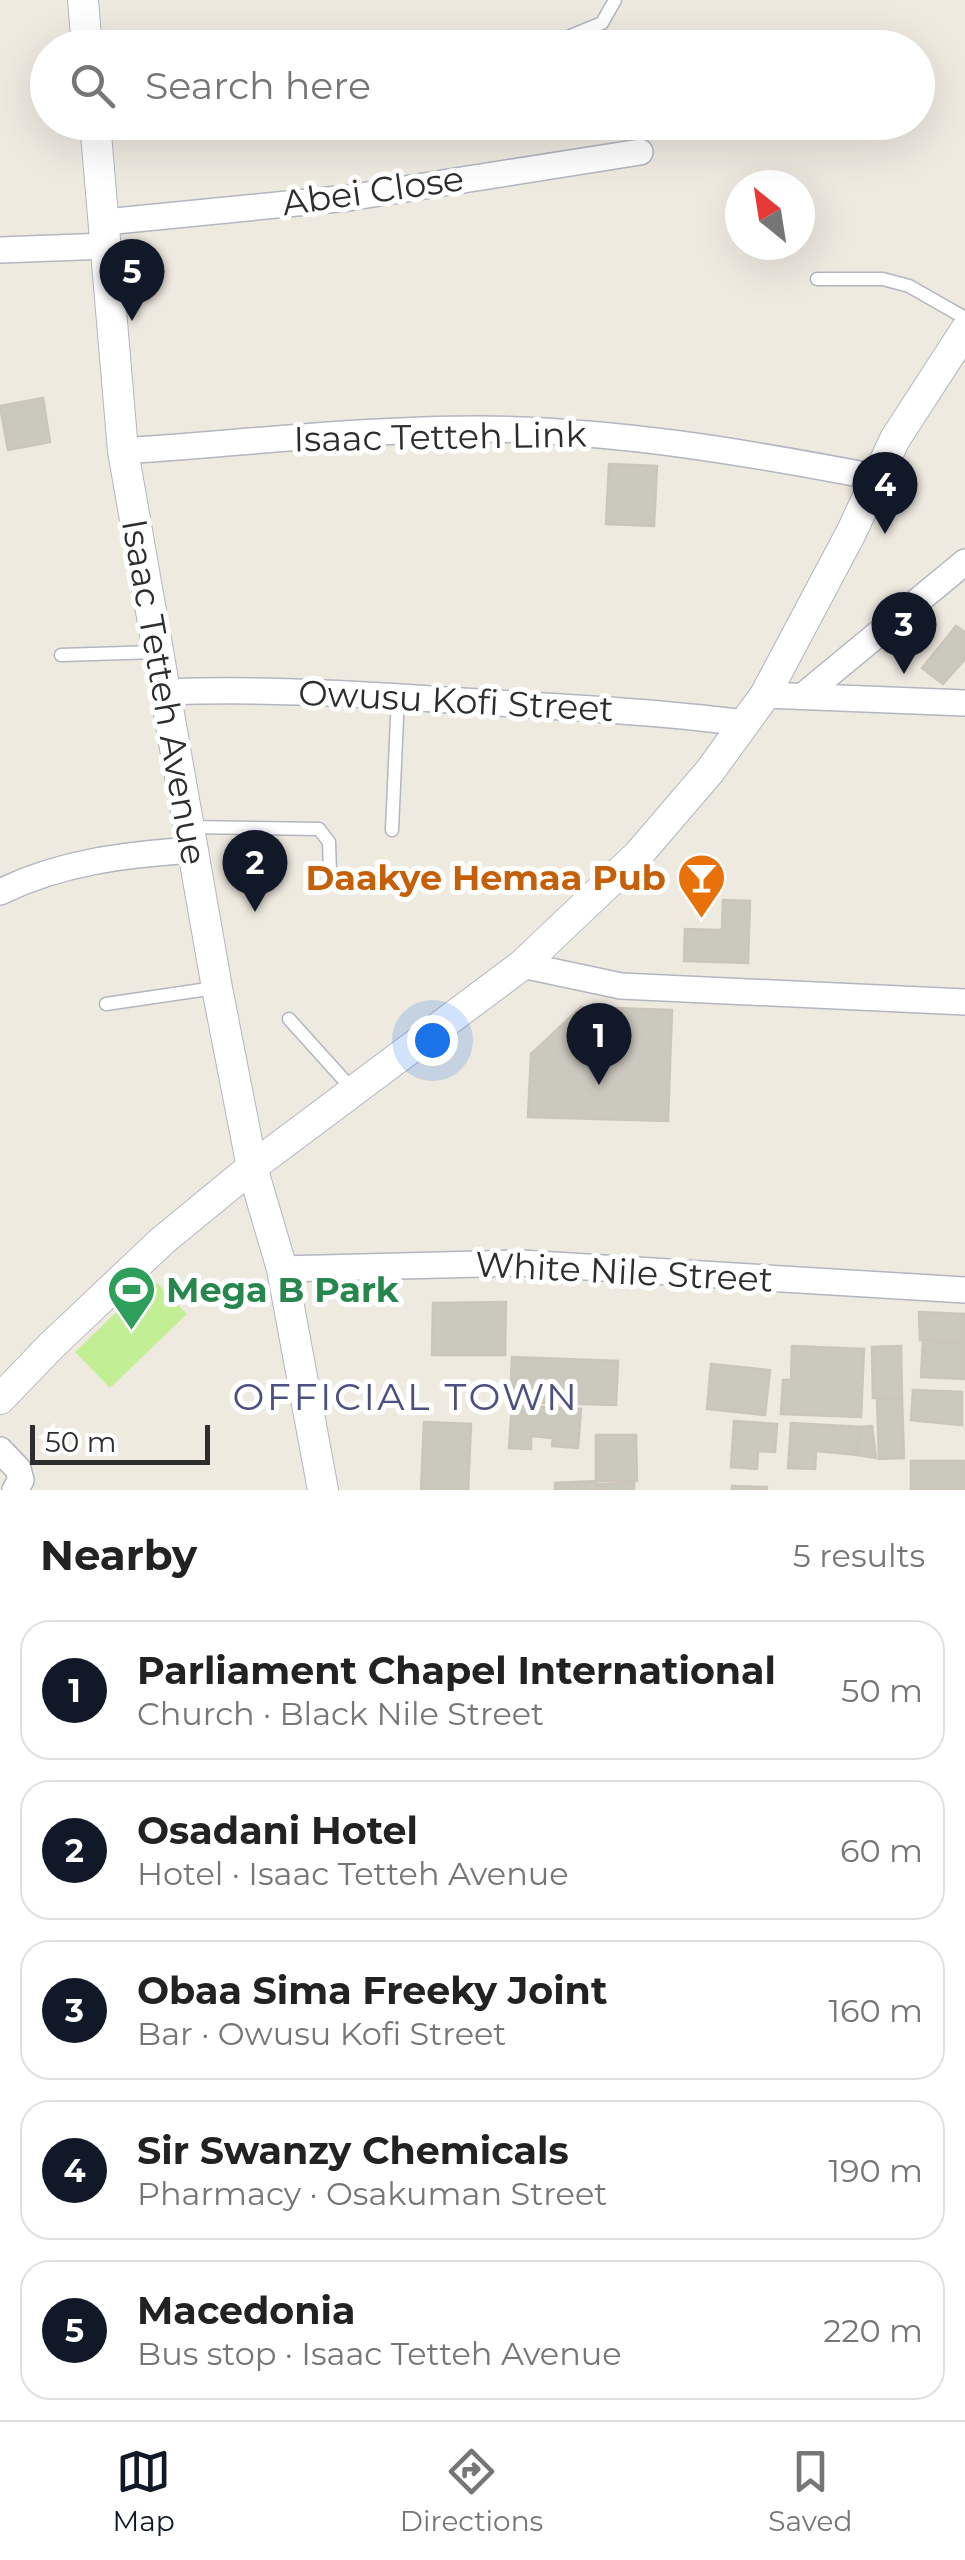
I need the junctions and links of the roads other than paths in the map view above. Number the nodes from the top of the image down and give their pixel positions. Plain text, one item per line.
1 (83, 0) edge
2 (615, 0) edge
3 (86, 30) edge
4 (584, 30) edge
5 (97, 140) edge
6 (640, 152) dead end
7 (106, 234) junction
8 (0, 250) edge
9 (816, 279) dead end
10 (965, 318) edge
11 (965, 331) edge
12 (123, 452) junction
13 (875, 477) junction
14 (965, 562) edge
15 (159, 652) junction
16 (60, 655) dead end
17 (166, 692) junction
18 (765, 695) junction
19 (398, 696) junction
20 (804, 696) junction
21 (965, 703) edge
22 (745, 724) junction
23 (392, 830) dead end
24 (190, 838) junction
25 (330, 873) dead end
26 (0, 892) edge
27 (522, 965) junction
28 (217, 988) junction
29 (965, 1002) edge
30 (106, 1004) dead end
31 (289, 1019) dead end
32 (355, 1092) junction
33 (252, 1167) junction
34 (282, 1269) junction
35 (965, 1290) edge
36 (0, 1399) edge
37 (0, 1450) edge
38 (15, 1490) edge
39 (322, 1490) edge

1 - 3 street
2 - 4 lane
5 - 7 street, Isaac Tetteh Avenue
6 - 7 street, Abei Close
7 - 8 street, Abei Close
7 - 12 street, Isaac Tetteh Avenue
9 - 10 lane
11 - 13 street
12 - 13 street, Isaac Tetteh Link
12 - 15 street, Isaac Tetteh Avenue
13 - 18 street
14 - 20 street
15 - 16 lane
15 - 17 street, Isaac Tetteh Avenue
17 - 19 street, Owusu Kofi Street
17 - 24 street, Isaac Tetteh Avenue
18 - 20 street
18 - 22 street
19 - 22 street, Owusu Kofi Street
19 - 23 lane
20 - 21 street
22 - 27 street
24 - 25 lane
24 - 26 street
24 - 28 street, Isaac Tetteh Avenue
27 - 29 street
27 - 32 street
28 - 30 lane
28 - 33 street, Isaac Tetteh Avenue
31 - 32 lane
32 - 33 street
33 - 34 street, Isaac Tetteh Avenue
33 - 36 street
34 - 35 street, White Nile Street
34 - 39 street, Isaac Tetteh Avenue
37 - 38 street

